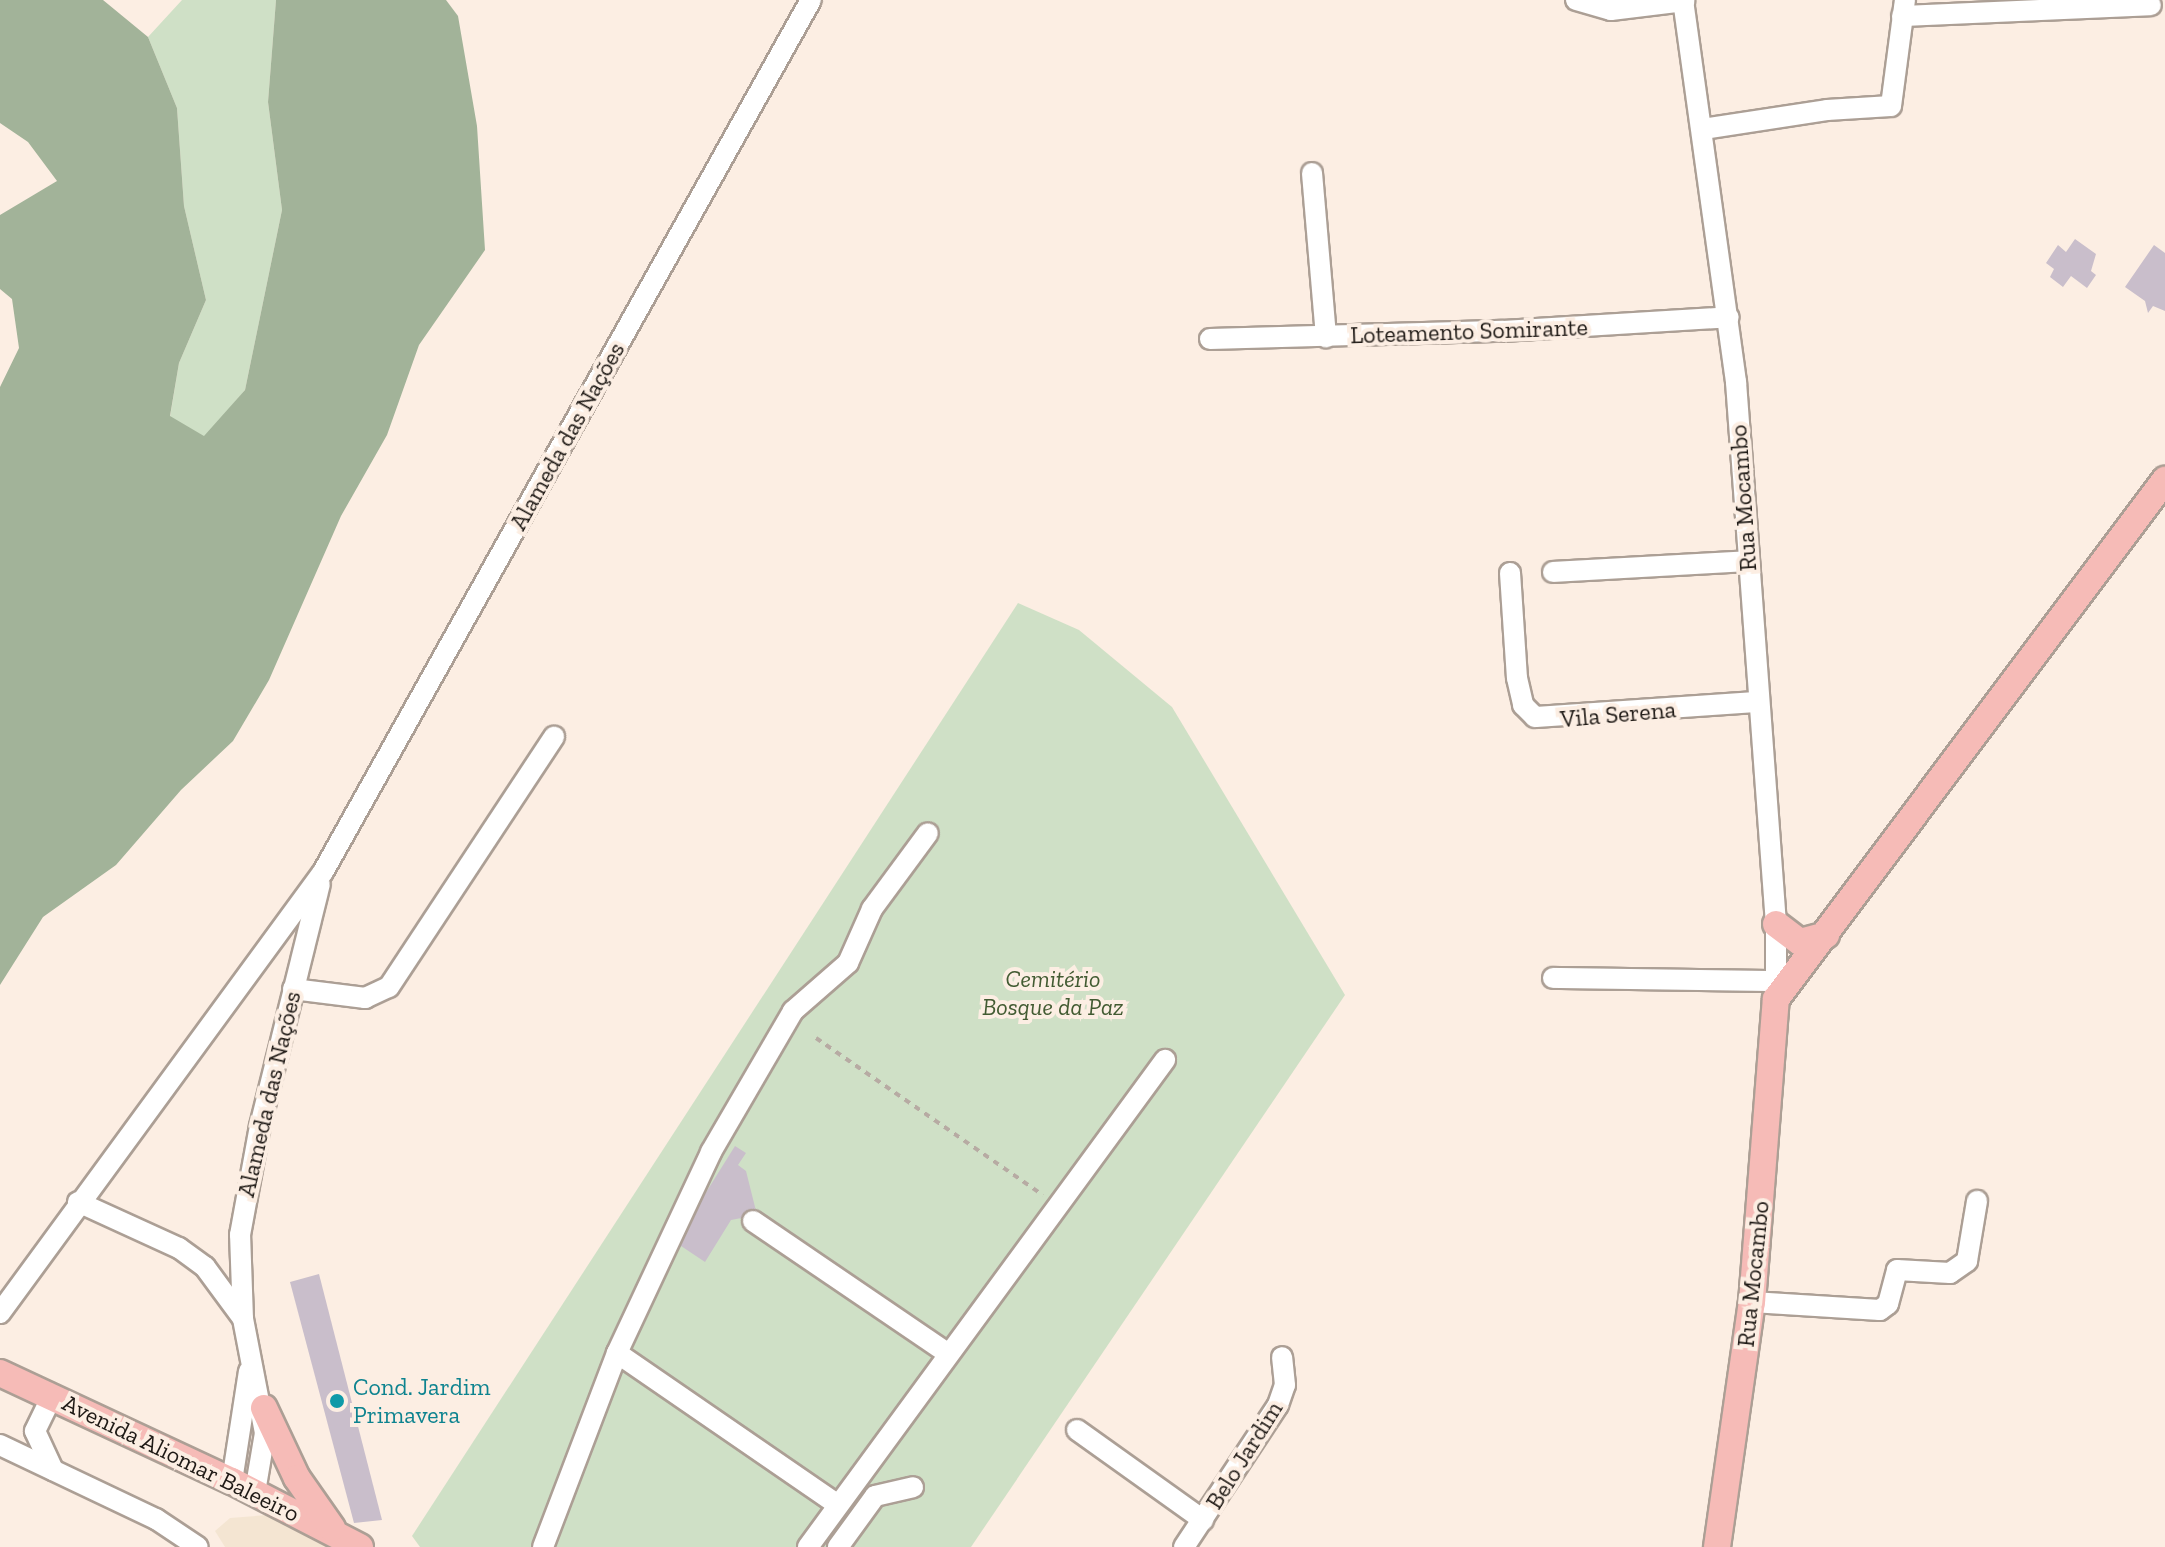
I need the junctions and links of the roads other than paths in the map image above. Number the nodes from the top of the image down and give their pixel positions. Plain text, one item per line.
1 (811, 0) edge
2 (1576, 0) edge
3 (1684, 0) edge
4 (2076, 5) edge
5 (2151, 5) dead end
6 (1903, 8) edge
7 (1703, 129) junction
8 (1312, 173) dead end
9 (1729, 317) junction
10 (1326, 337) junction
11 (1210, 339) dead end
12 (2162, 489) edge
13 (1747, 561) junction
14 (1553, 572) dead end
15 (1510, 573) dead end
16 (1756, 702) junction
17 (554, 737) dead end
18 (928, 833) dead end
19 (323, 872) junction
20 (1776, 924) junction
21 (1826, 935) junction
22 (1553, 978) dead end
23 (293, 989) junction
24 (1776, 990) junction
25 (1165, 1060) dead end
26 (1977, 1201) dead end
27 (78, 1202) junction
28 (753, 1221) dead end
29 (1752, 1302) junction
30 (0, 1313) edge
31 (243, 1319) junction
32 (617, 1353) junction
33 (947, 1353) junction
34 (1282, 1357) dead end
35 (250, 1363) junction
36 (0, 1373) edge
37 (52, 1396) junction
38 (264, 1408) junction
39 (1077, 1430) dead end
40 (35, 1431) junction
41 (0, 1437) edge
42 (0, 1445) edge
43 (53, 1470) junction
44 (244, 1486) junction
45 (913, 1487) dead end
46 (837, 1504) junction
47 (1203, 1520) junction
48 (336, 1534) junction
49 (198, 1547) edge
50 (360, 1547) edge
51 (543, 1547) edge
52 (808, 1547) edge
53 (838, 1547) edge
54 (1184, 1547) edge
55 (1717, 1547) edge

1 - 19 street, Alameda das Nações
2 - 3 street
3 - 7 street, Rua Mocambo
4 - 5 street
4 - 6 street
6 - 7 street
7 - 9 street, Rua Mocambo
8 - 10 street
9 - 10 street, Loteamento Somirante
9 - 13 street, Rua Mocambo
10 - 11 street, Loteamento Somirante
12 - 21 main road
13 - 14 street
13 - 16 street, Rua Mocambo
15 - 16 street, Vila Serena
16 - 20 street, Rua Mocambo
17 - 23 street
18 - 32 street
19 - 23 street, Alameda das Nações
19 - 27 street, Alameda das Nações
20 - 21 main road
20 - 24 street, Rua Mocambo
21 - 24 main road
22 - 24 street
23 - 31 street, Alameda das Nações
24 - 29 main road, Rua Mocambo
25 - 33 street
26 - 29 street
27 - 30 street, Alameda das Nações
27 - 31 street, Alameda das Nações
28 - 33 street
29 - 55 main road, Rua Mocambo
31 - 35 street, Alameda das Nações
32 - 46 street
32 - 51 street
33 - 46 street
34 - 47 street, Belo Jardim
35 - 38 street, Alameda das Nações
35 - 44 street, Alameda das Nações
36 - 37 main road, Avenida Aliomar Baleeiro
37 - 40 street
37 - 44 main road, Avenida Aliomar Baleeiro
38 - 44 street, Alameda das Nações
38 - 48 main road
39 - 47 street
40 - 41 street
40 - 43 street
42 - 43 street
43 - 49 street
44 - 48 main road, Avenida Aliomar Baleeiro
45 - 53 street
46 - 52 street
47 - 54 street, Belo Jardim
48 - 50 main road, Avenida Aliomar Baleeiro

